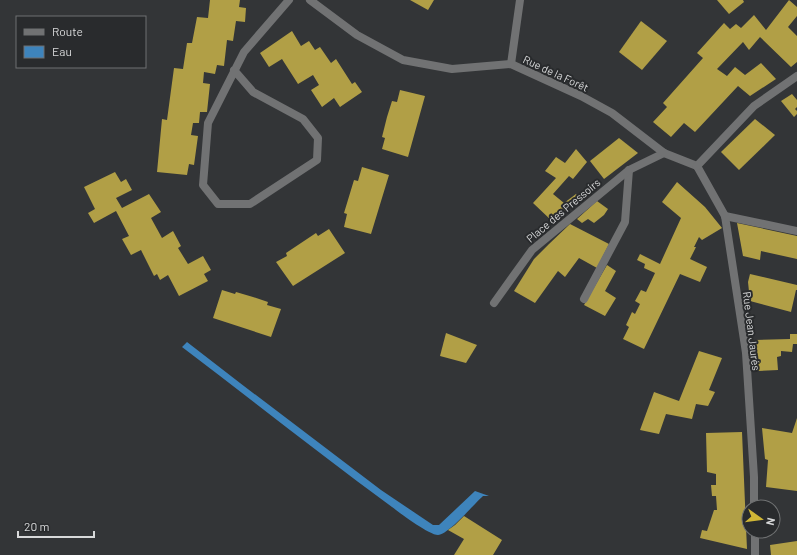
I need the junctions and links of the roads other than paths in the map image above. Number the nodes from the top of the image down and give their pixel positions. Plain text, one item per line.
1 (288, 0) edge
2 (310, 0) edge
3 (520, 0) edge
4 (511, 64) junction
5 (234, 70) junction
6 (797, 76) edge
7 (664, 153) junction
8 (697, 166) junction
9 (629, 170) junction
10 (725, 216) junction
11 (797, 231) edge
12 (584, 299) dead end
13 (494, 303) dead end
14 (754, 499) edge
15 (755, 539) edge
16 (755, 555) edge

1 - 5 street
2 - 4 street, Rue de la Forêt
3 - 4 street
4 - 7 street, Rue de la Forêt
5 - 5 street
6 - 8 street
7 - 8 street, Rue de la Forêt
7 - 9 street, Place des Pressoirs
8 - 10 street, Rue Jean Jaurès
9 - 12 street
9 - 13 street, Place des Pressoirs
10 - 11 street
10 - 14 street, Rue Jean Jaurès
15 - 16 street

